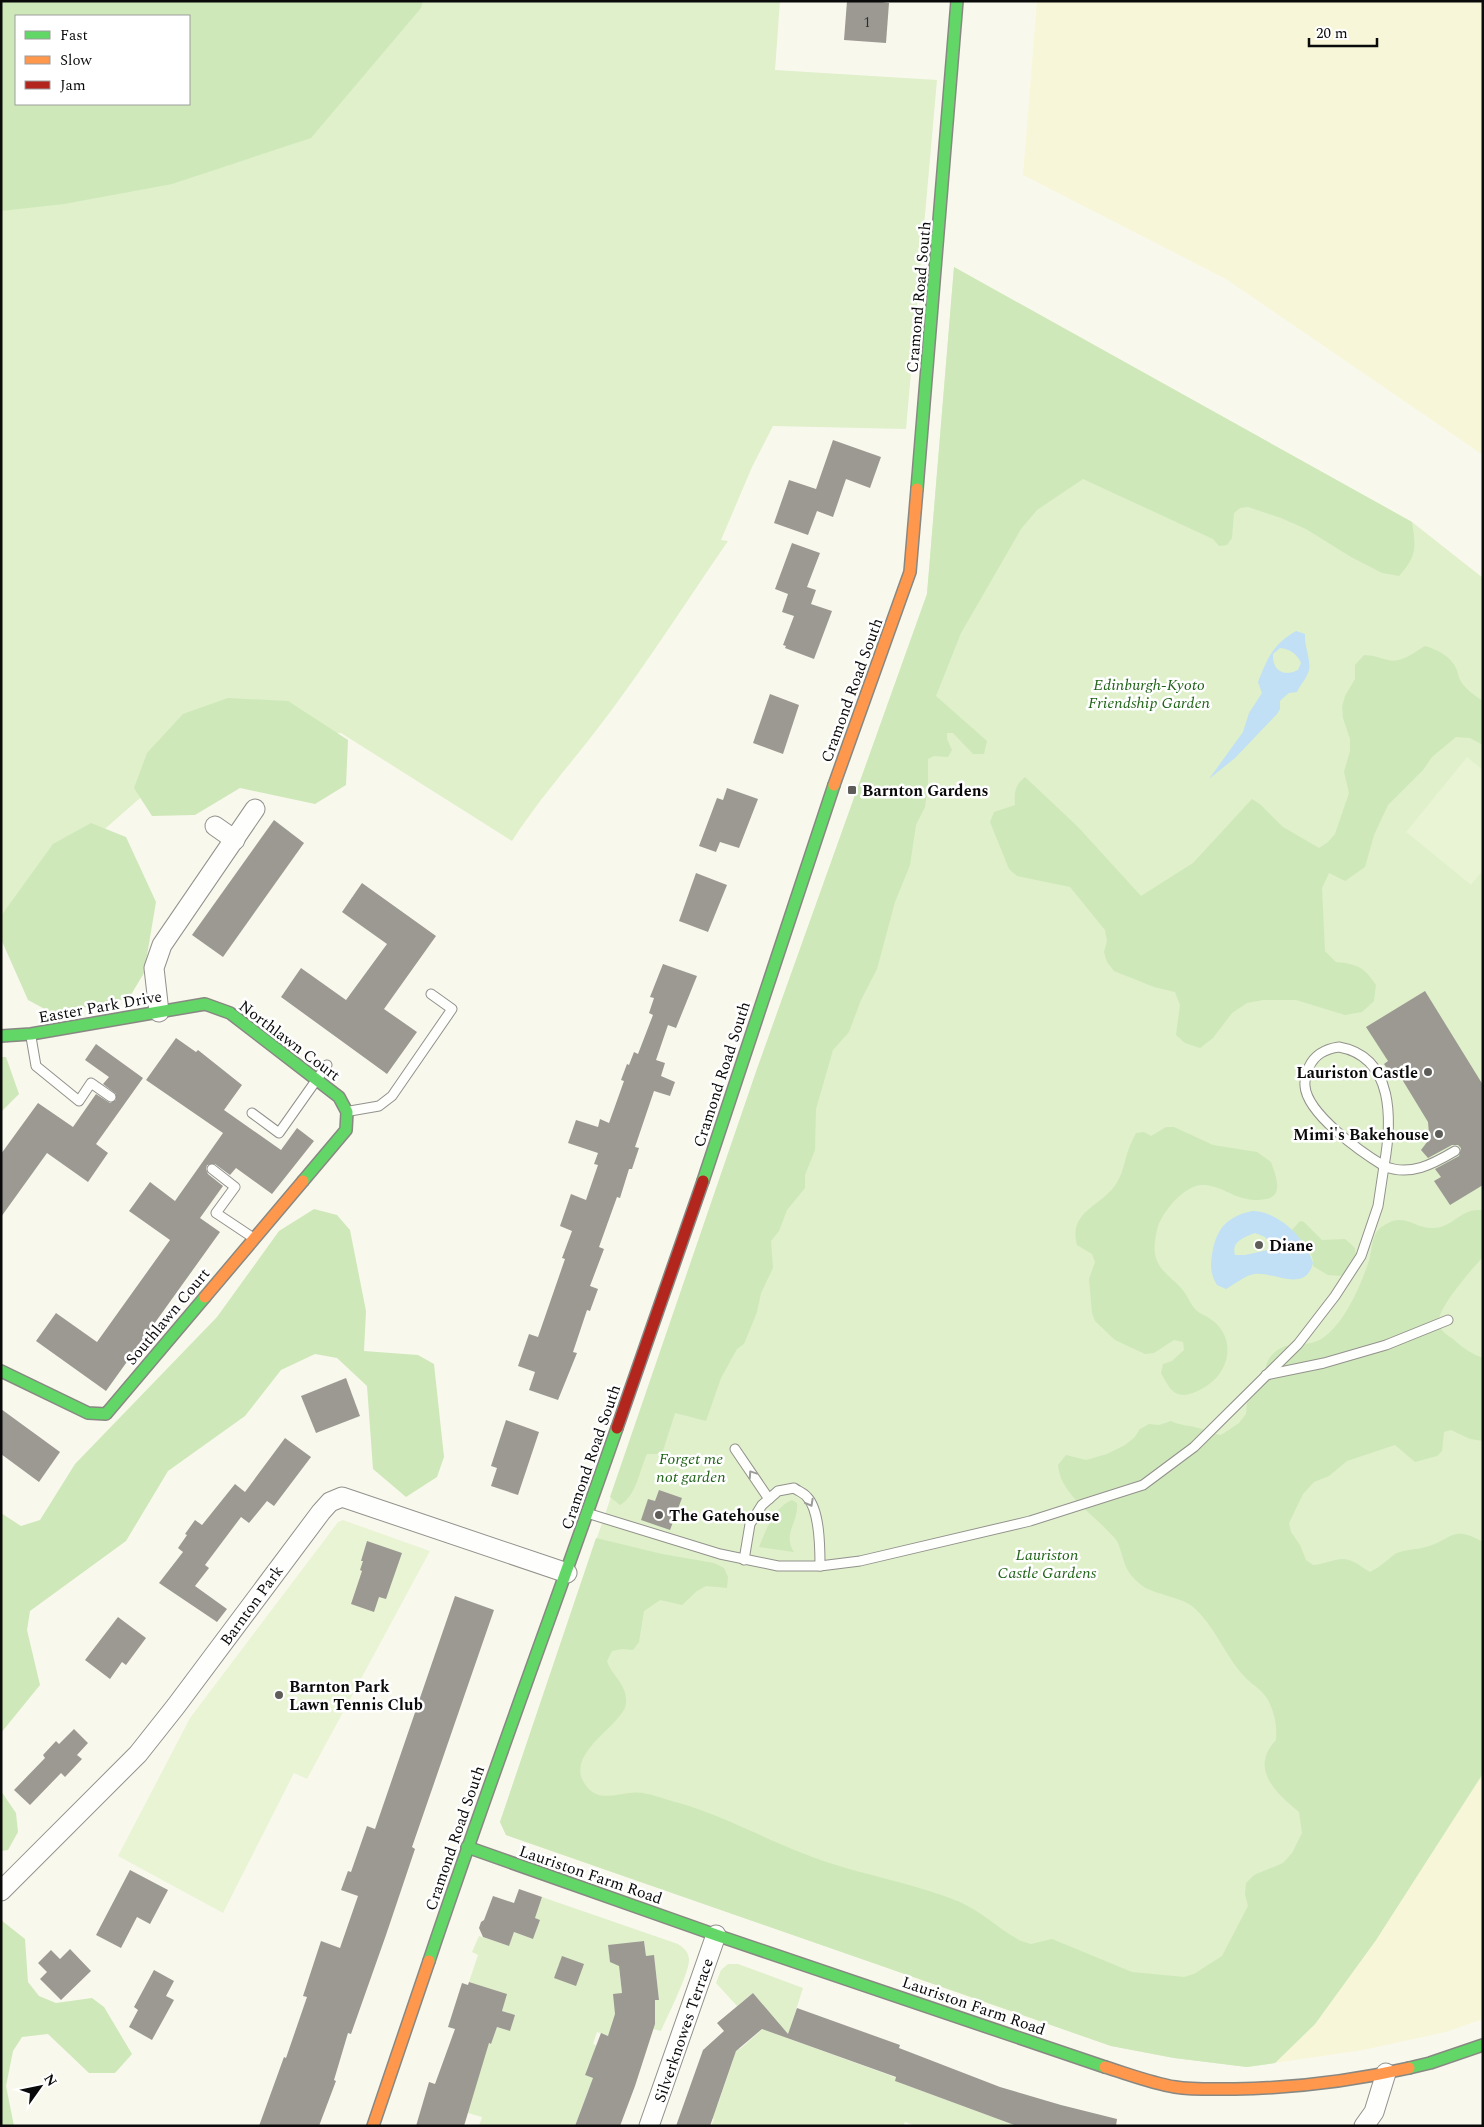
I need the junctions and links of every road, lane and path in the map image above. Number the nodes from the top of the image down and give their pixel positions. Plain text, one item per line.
1 (956, 1) edge
2 (256, 809) dead end
3 (215, 826) dead end
4 (234, 840) junction
5 (430, 994) dead end
6 (205, 1004) joint
7 (159, 1012) junction
8 (31, 1034) junction
9 (1, 1036) edge
10 (327, 1065) dead end
11 (316, 1080) junction
12 (111, 1096) dead end
13 (252, 1112) dead end
14 (347, 1112) junction
15 (1455, 1150) dead end
16 (1384, 1166) junction
17 (212, 1170) dead end
18 (254, 1239) junction
19 (1448, 1320) dead end
20 (1, 1371) edge
21 (1266, 1375) junction
22 (735, 1449) dead end
23 (769, 1499) junction
24 (587, 1513) junction
25 (744, 1560) junction
26 (820, 1566) junction
27 (566, 1573) junction
28 (467, 1847) junction
29 (1, 1891) edge
30 (716, 1935) junction
31 (1483, 2045) edge
32 (1386, 2073) junction
33 (373, 2126) edge
34 (649, 2126) edge
35 (1364, 2126) edge

1 - 24 street, Cramond Road South
2 - 4 street
3 - 4 street
4 - 7 street
5 - 14 lane
6 - 7 street, Easter Park Drive
6 - 11 street, Northlawn Court
7 - 8 street, Easter Park Drive
8 - 9 street, Easter Park Drive
8 - 12 lane
10 - 11 lane
11 - 13 lane
11 - 14 street, Northlawn Court
14 - 18 street
15 - 16 lane
16 - 16 lane
16 - 21 lane
17 - 18 lane
18 - 20 street, Southlawn Court
19 - 21 lane
21 - 26 lane
23 -> 22 lane
23 - 25 lane
23 -> 26 lane
24 - 25 lane
24 - 27 street, Cramond Road South
25 - 26 lane
27 - 28 street, Cramond Road South
27 - 29 street, Barnton Park
28 - 30 street, Lauriston Farm Road
28 - 33 street, Cramond Road South
30 - 32 street, Lauriston Farm Road
30 - 34 street, Silverknowes Terrace
31 - 32 street, Lauriston Farm Road
32 - 35 street

